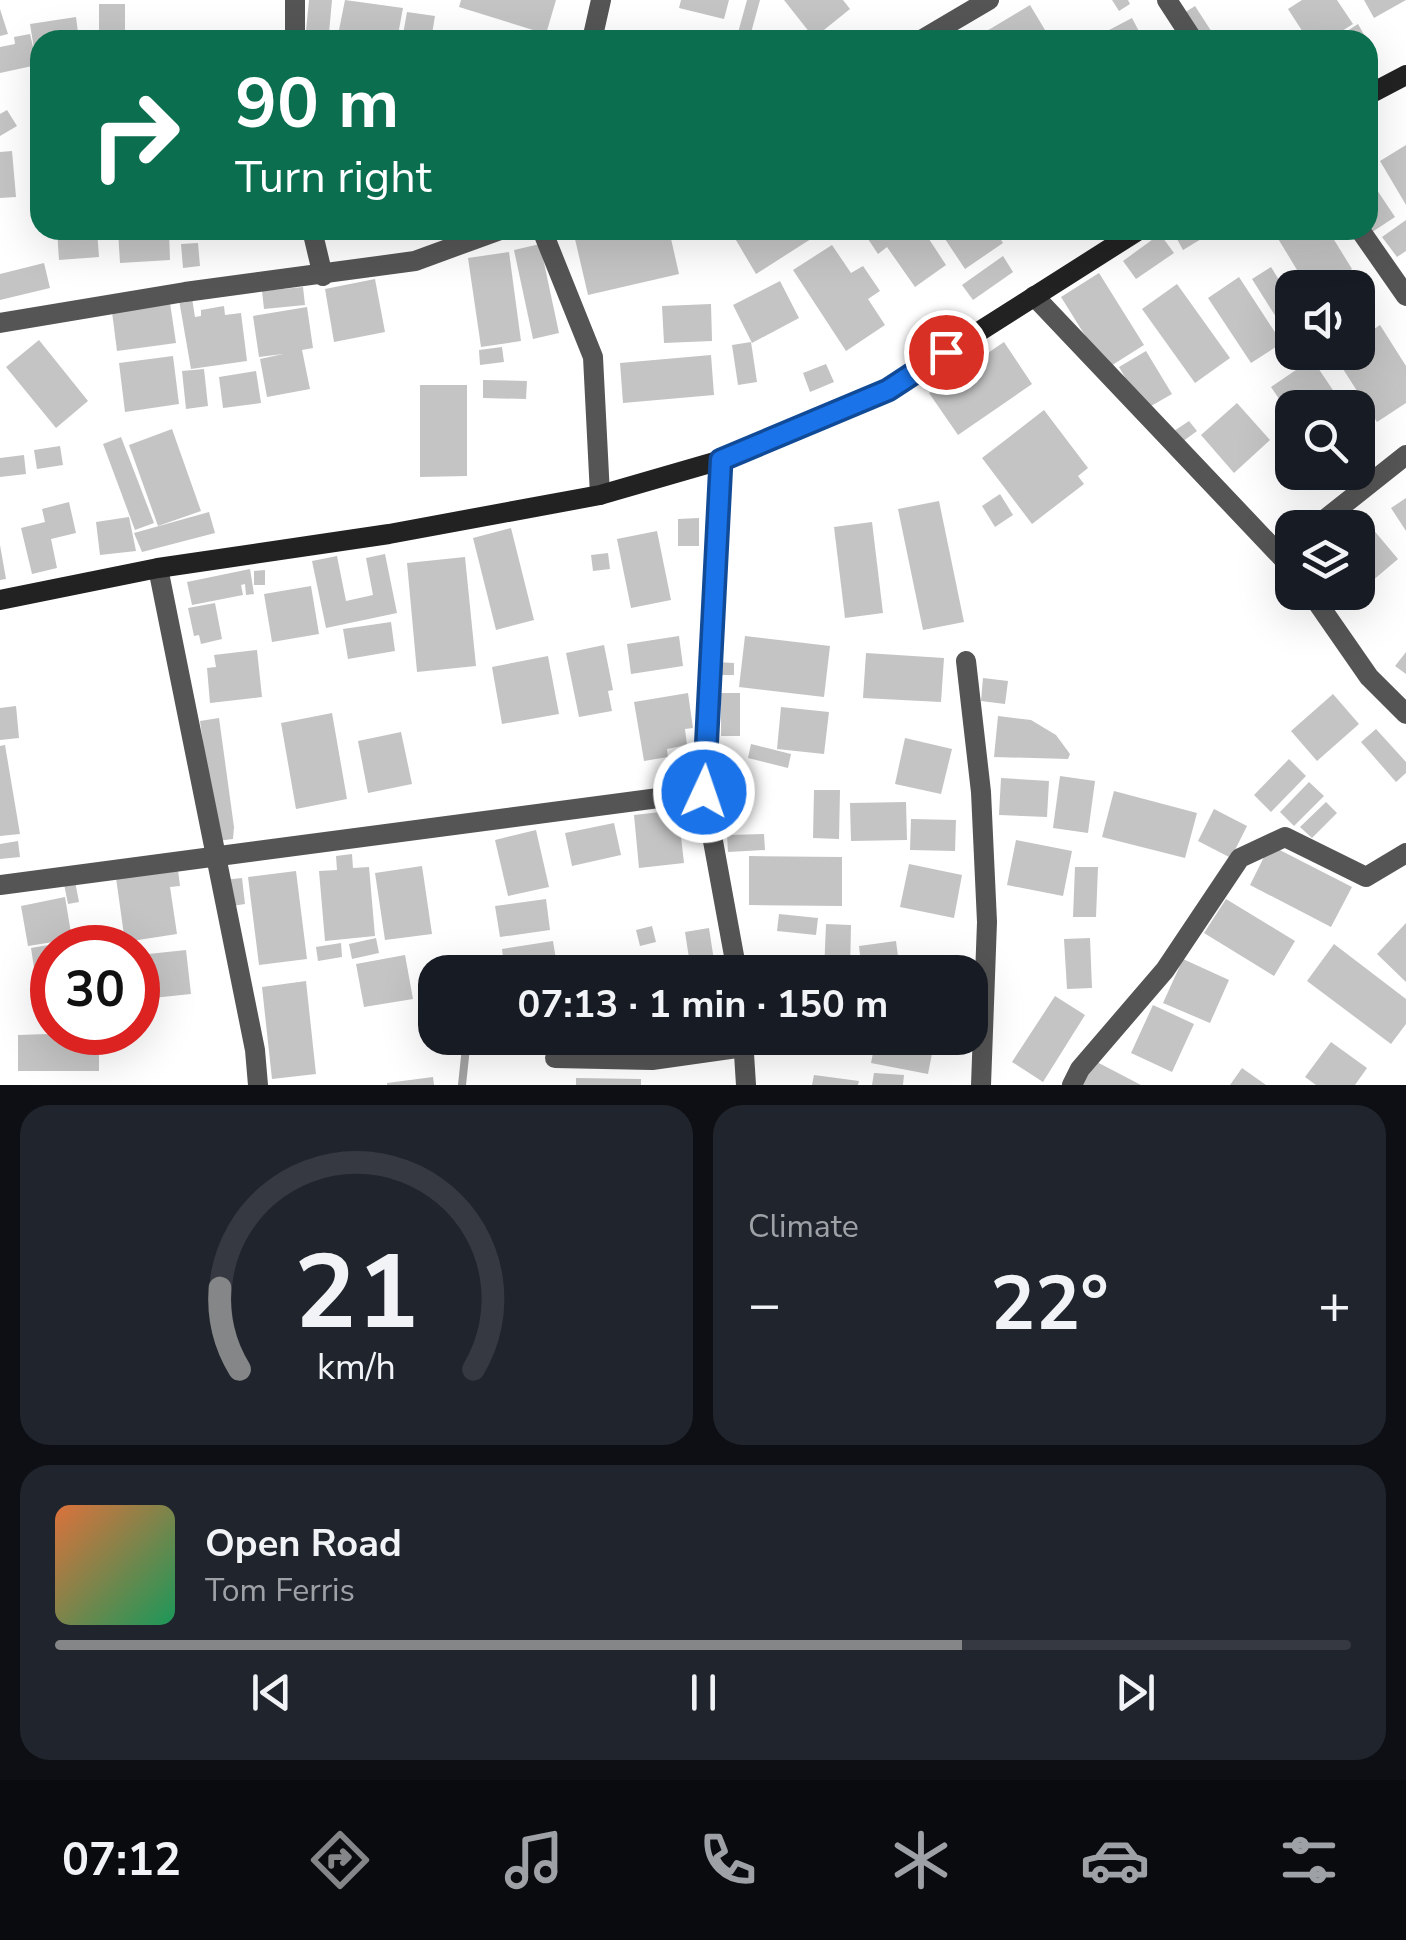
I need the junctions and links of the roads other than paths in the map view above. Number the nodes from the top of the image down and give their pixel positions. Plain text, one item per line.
1 (294, 0) edge
2 (602, 0) edge
3 (988, 0) edge
4 (1168, 0) edge
5 (295, 30) edge
6 (594, 30) edge
7 (938, 30) edge
8 (1186, 30) edge
9 (1406, 74) edge
10 (1378, 89) edge
11 (314, 240) edge
12 (473, 240) edge
13 (546, 240) edge
14 (1123, 240) edge
15 (1367, 240) edge
16 (323, 276) junction
17 (1034, 296) junction
18 (1406, 296) edge
19 (0, 323) edge
20 (1406, 455) edge
21 (721, 460) junction
22 (600, 495) junction
23 (1337, 510) edge
24 (1275, 541) edge
25 (158, 568) junction
26 (0, 600) edge
27 (1322, 610) edge
28 (966, 661) dead end
29 (1406, 714) edge
30 (704, 792) junction
31 (1406, 853) edge
32 (214, 857) junction
33 (0, 886) edge
34 (735, 955) edge
35 (677, 1055) edge
36 (744, 1055) edge
37 (555, 1058) dead end
38 (258, 1085) edge
39 (746, 1085) edge
40 (981, 1085) edge
41 (1072, 1085) edge

1 - 5 street
2 - 6 street
3 - 7 street
4 - 8 street
9 - 10 street
11 - 16 street
12 - 16 street
13 - 22 street
14 - 17 street
15 - 18 street
16 - 19 street
17 - 21 street
17 - 24 street
20 - 23 street
21 - 22 street
21 - 30 street
22 - 25 street
25 - 26 street
25 - 32 street
27 - 29 street
28 - 40 street
30 - 32 street
30 - 34 street
31 - 41 street
32 - 33 street
32 - 38 street
35 - 37 street
36 - 39 street

